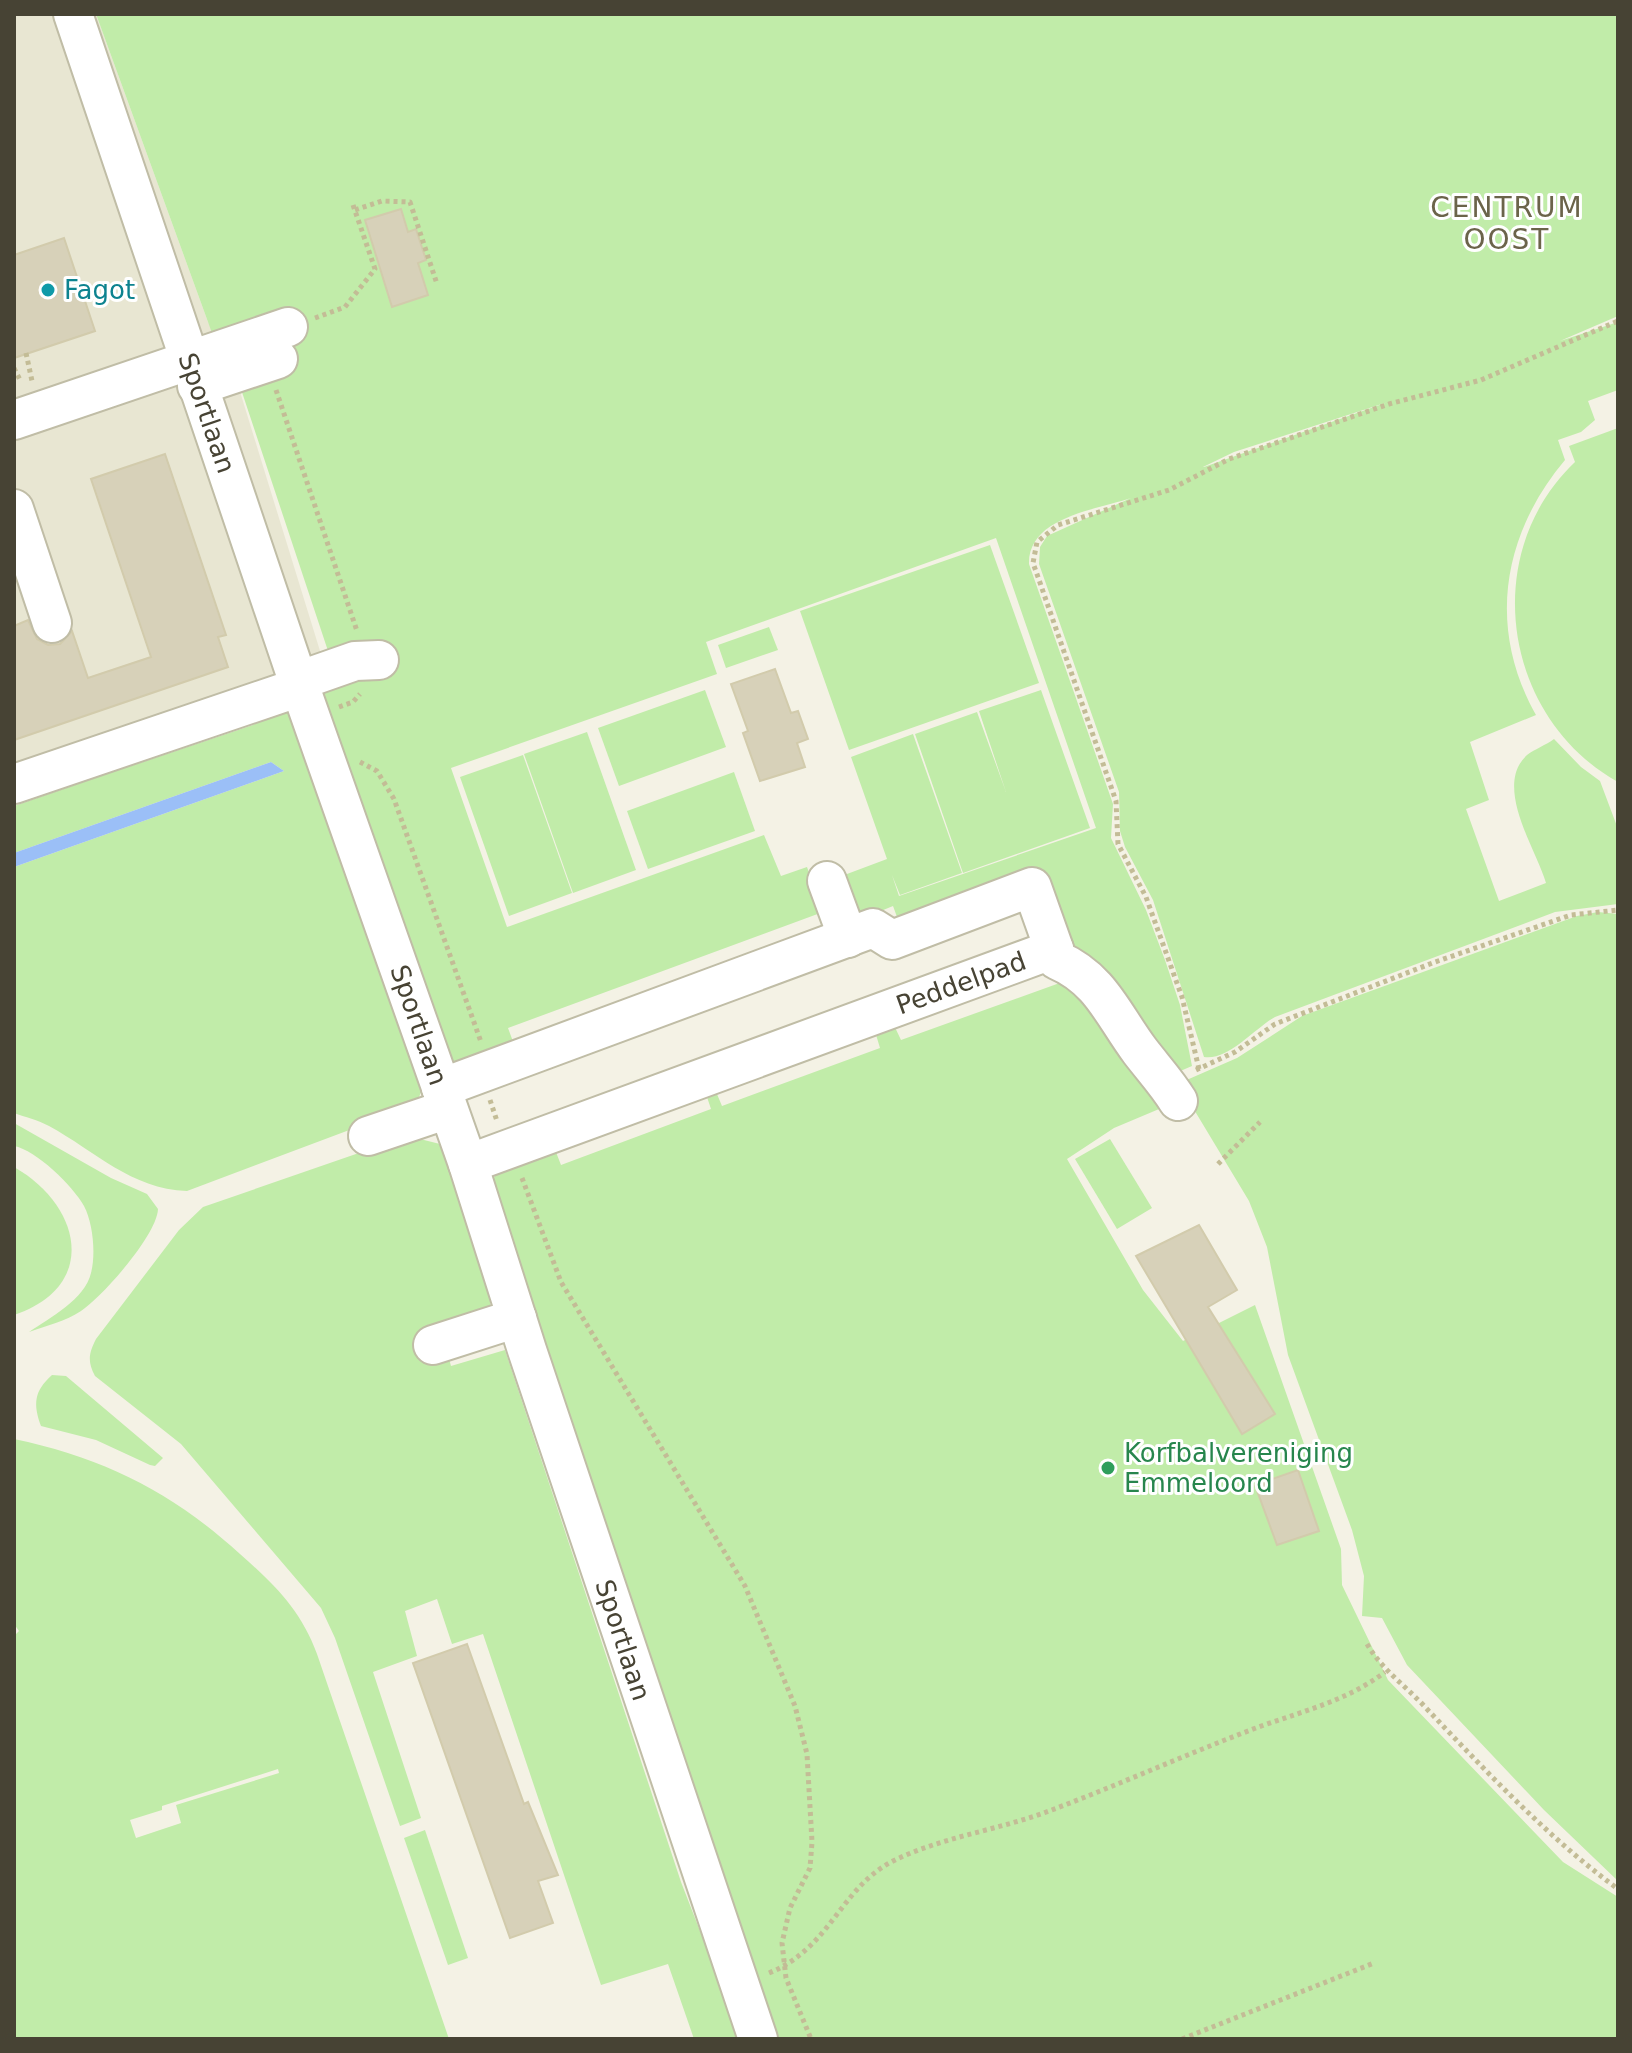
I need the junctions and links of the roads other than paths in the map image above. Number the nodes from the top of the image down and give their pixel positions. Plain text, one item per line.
1 (73, 14) edge
2 (280, 357) road end
3 (193, 374) junction
4 (14, 420) edge
5 (14, 509) edge
6 (52, 623) dead end
7 (372, 660) road end
8 (308, 699) junction
9 (14, 784) edge
10 (827, 881) dead end
11 (848, 938) junction
12 (1054, 949) junction
13 (1181, 1084) road end
14 (444, 1098) junction
15 (368, 1136) dead end
16 (468, 1164) junction
17 (517, 1318) junction
18 (433, 1345) dead end
19 (758, 2039) edge

1 - 3 street, Sportlaan
2 - 3 street
3 - 4 street
3 - 8 street, Sportlaan
5 - 6 street
7 - 8 street
8 - 9 street
8 - 14 street, Sportlaan
10 - 11 street
11 - 12 street
11 - 14 street
12 - 13 street, Peddelpad
12 - 16 street, Peddelpad
14 - 15 street
14 - 16 street, Sportlaan
16 - 17 street, Sportlaan
17 - 18 street
17 - 19 street, Sportlaan

